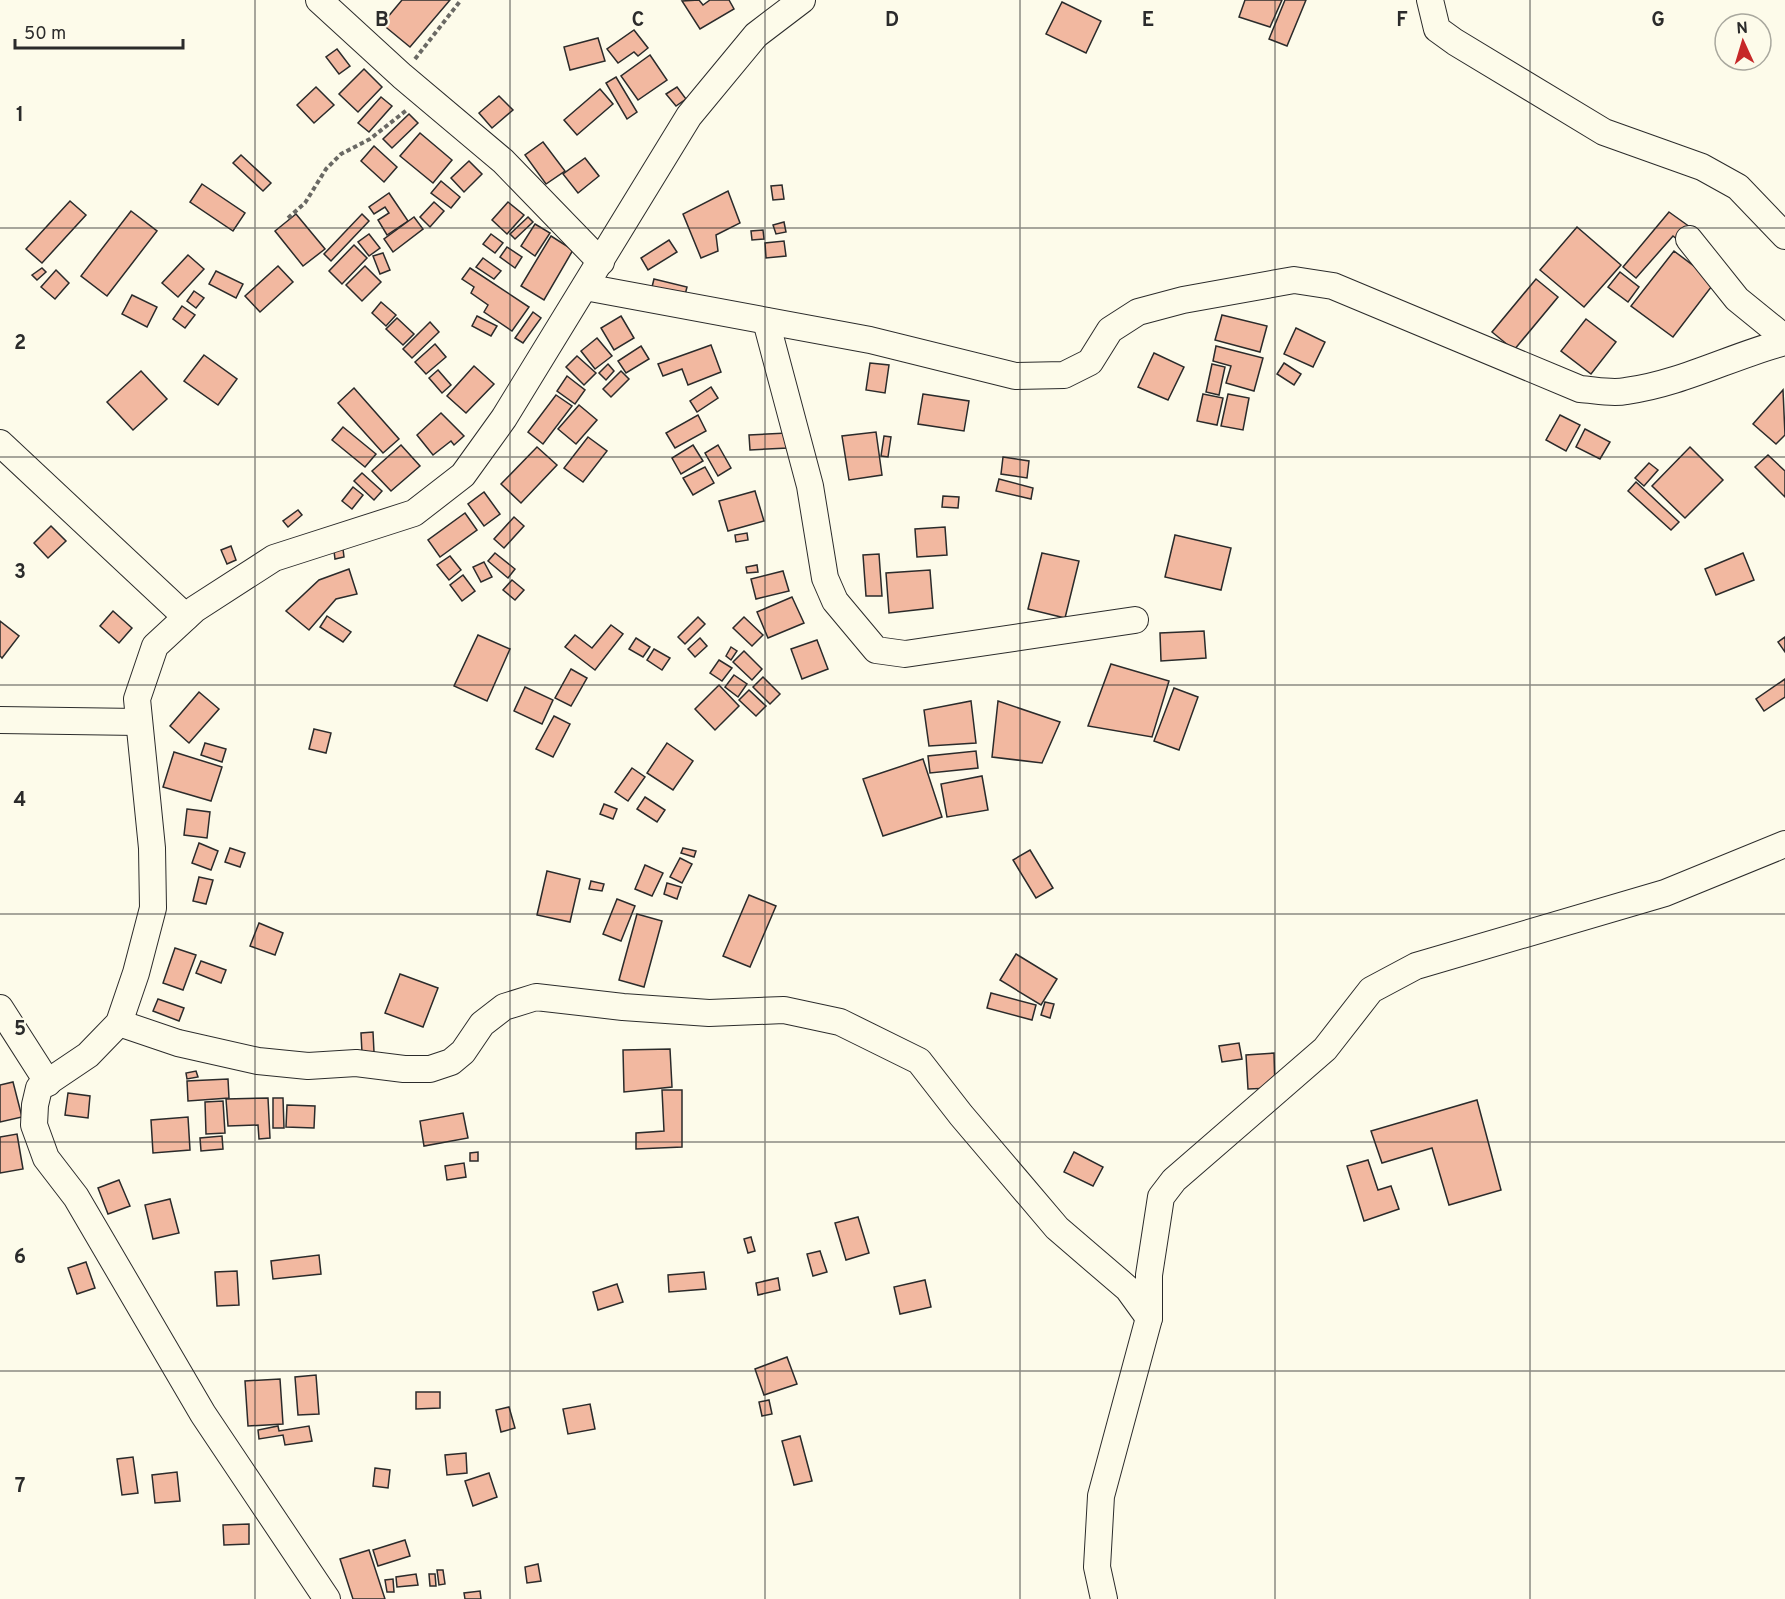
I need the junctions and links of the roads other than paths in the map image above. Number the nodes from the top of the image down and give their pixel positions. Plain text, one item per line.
1 (319, 0) edge
2 (802, 0) edge
3 (1430, 0) edge
4 (1785, 236) edge
5 (1689, 239) dead end
6 (601, 262) junction
7 (585, 287) junction
8 (766, 321) junction
9 (1785, 340) edge
10 (0, 443) edge
11 (186, 617) junction
12 (1135, 620) dead end
13 (0, 720) edge
14 (138, 722) junction
15 (1785, 844) edge
16 (0, 1008) edge
17 (119, 1023) junction
18 (48, 1083) junction
19 (1149, 1318) junction
20 (327, 1599) edge
21 (1104, 1599) edge

1 - 6 street
2 - 6 street
3 - 4 street
5 - 9 street
6 - 7 street
7 - 8 street
7 - 11 street
8 - 9 street
8 - 12 street
10 - 11 street
11 - 14 street
13 - 14 street
14 - 17 street
15 - 19 street
16 - 18 street
17 - 18 street
17 - 19 street
18 - 20 street
19 - 21 street

